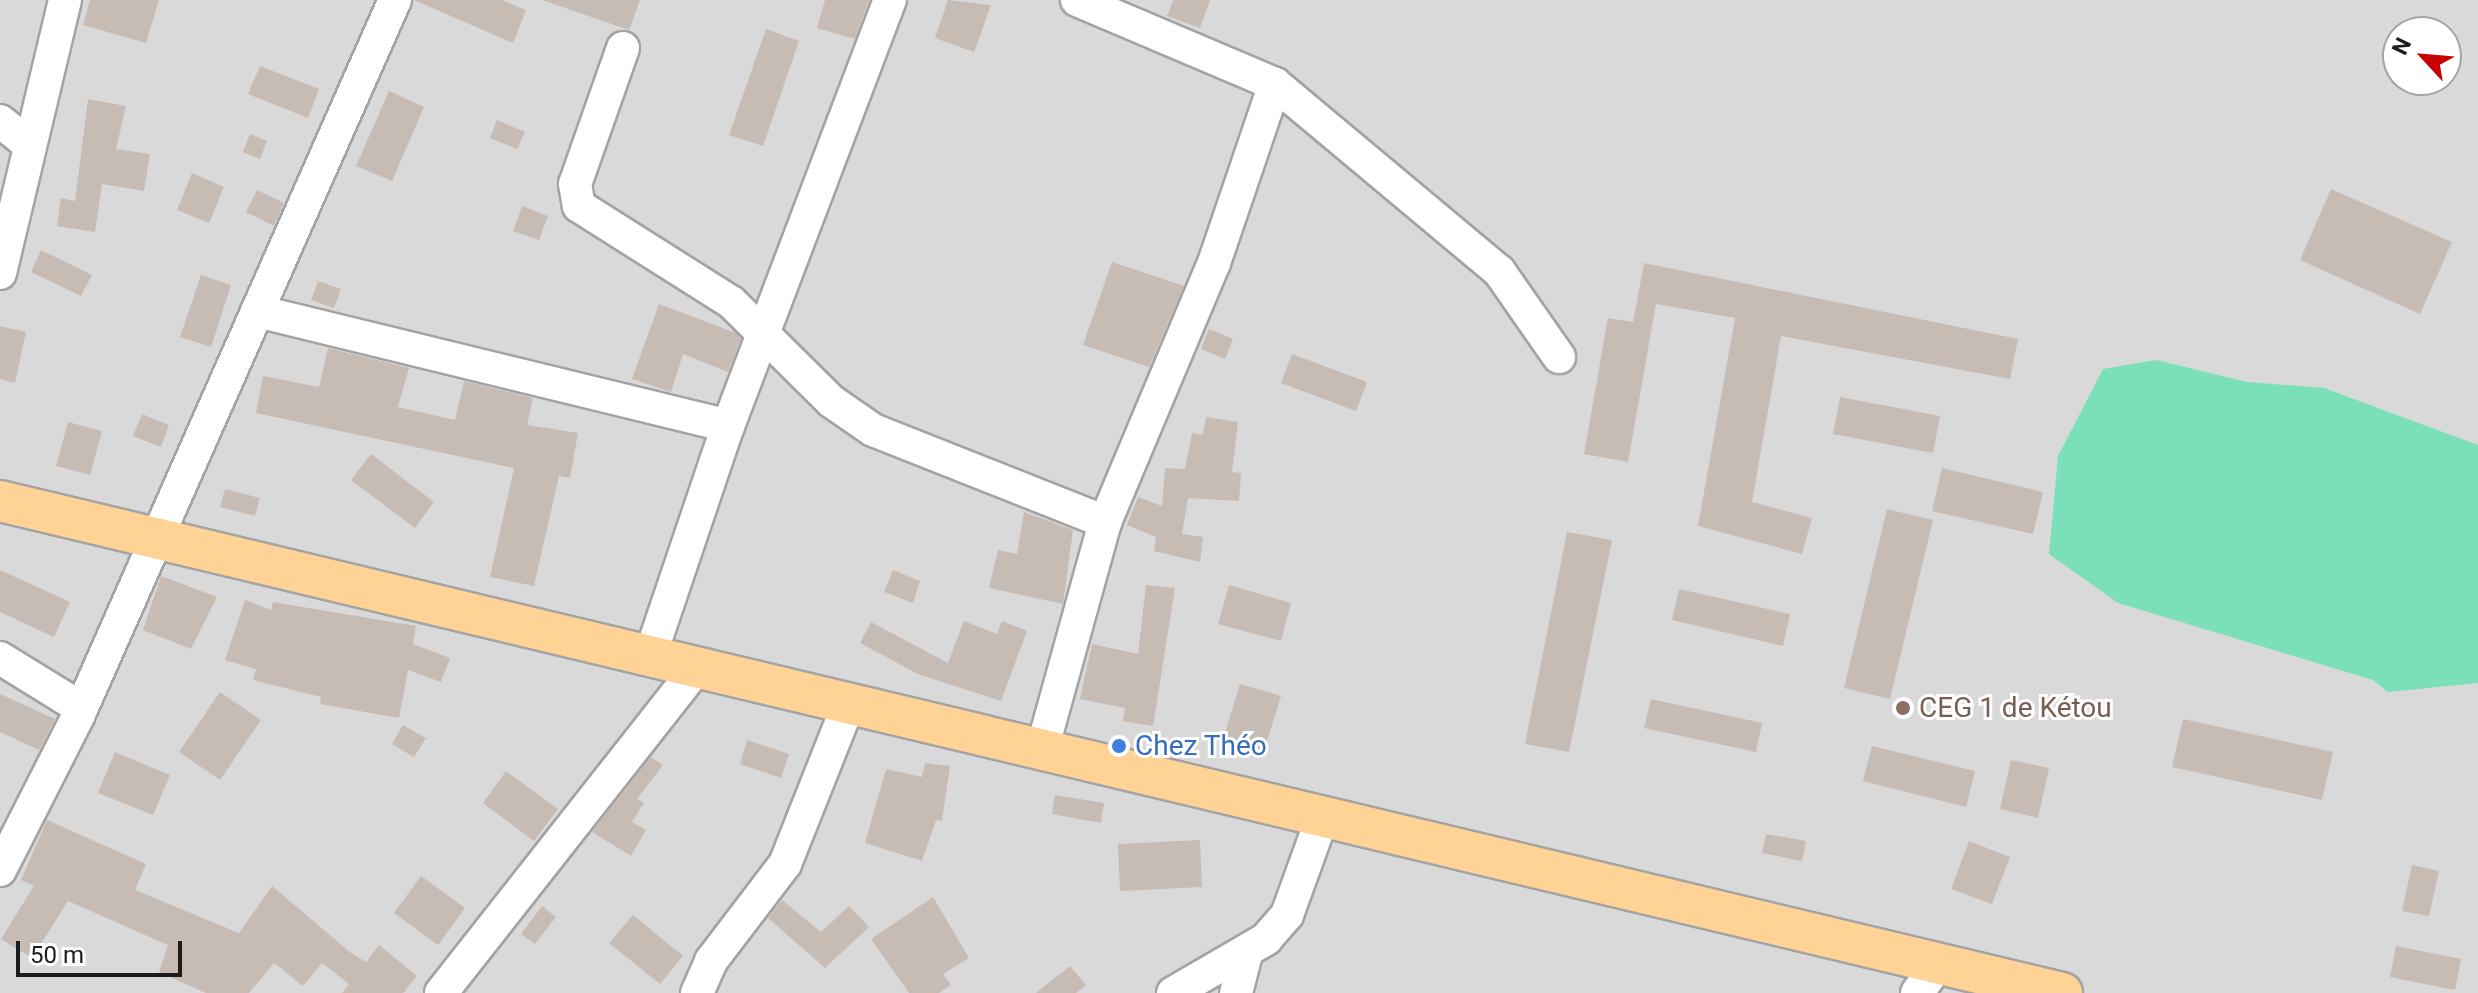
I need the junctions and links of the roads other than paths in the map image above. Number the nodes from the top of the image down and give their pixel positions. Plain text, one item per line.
1 (65, 0) edge
2 (395, 0) edge
3 (890, 0) edge
4 (1077, 0) edge
5 (623, 48) dead end
6 (1275, 84) junction
7 (0, 121) edge
8 (27, 143) junction
9 (0, 273) edge
10 (257, 311) junction
11 (762, 337) junction
12 (1559, 357) dead end
13 (728, 426) junction
14 (0, 501) edge
15 (1105, 522) junction
16 (156, 539) junction
17 (650, 656) junction
18 (0, 658) edge
19 (697, 668) junction
20 (81, 708) junction
21 (847, 708) junction
22 (1041, 753) junction
23 (1321, 821) junction
24 (0, 870) edge
25 (1246, 954) junction
26 (1929, 978) edge
27 (441, 993) edge
28 (697, 993) edge
29 (1173, 993) edge
30 (1236, 993) edge
31 (2062, 993) edge

1 - 8 street
2 - 10 street
3 - 11 street
4 - 6 street
5 - 11 street
6 - 12 street
6 - 15 street
7 - 8 street
8 - 9 street
10 - 13 street
10 - 16 street
11 - 13 street
11 - 15 street
13 - 17 street
14 - 16 main road
15 - 22 street
16 - 17 main road
16 - 20 street
17 - 19 main road
18 - 20 street
19 - 21 main road
19 - 27 street
20 - 24 street
21 - 22 main road
21 - 28 street
22 - 23 main road
23 - 25 street
23 - 26 main road
25 - 29 street
25 - 30 street
26 - 31 main road

